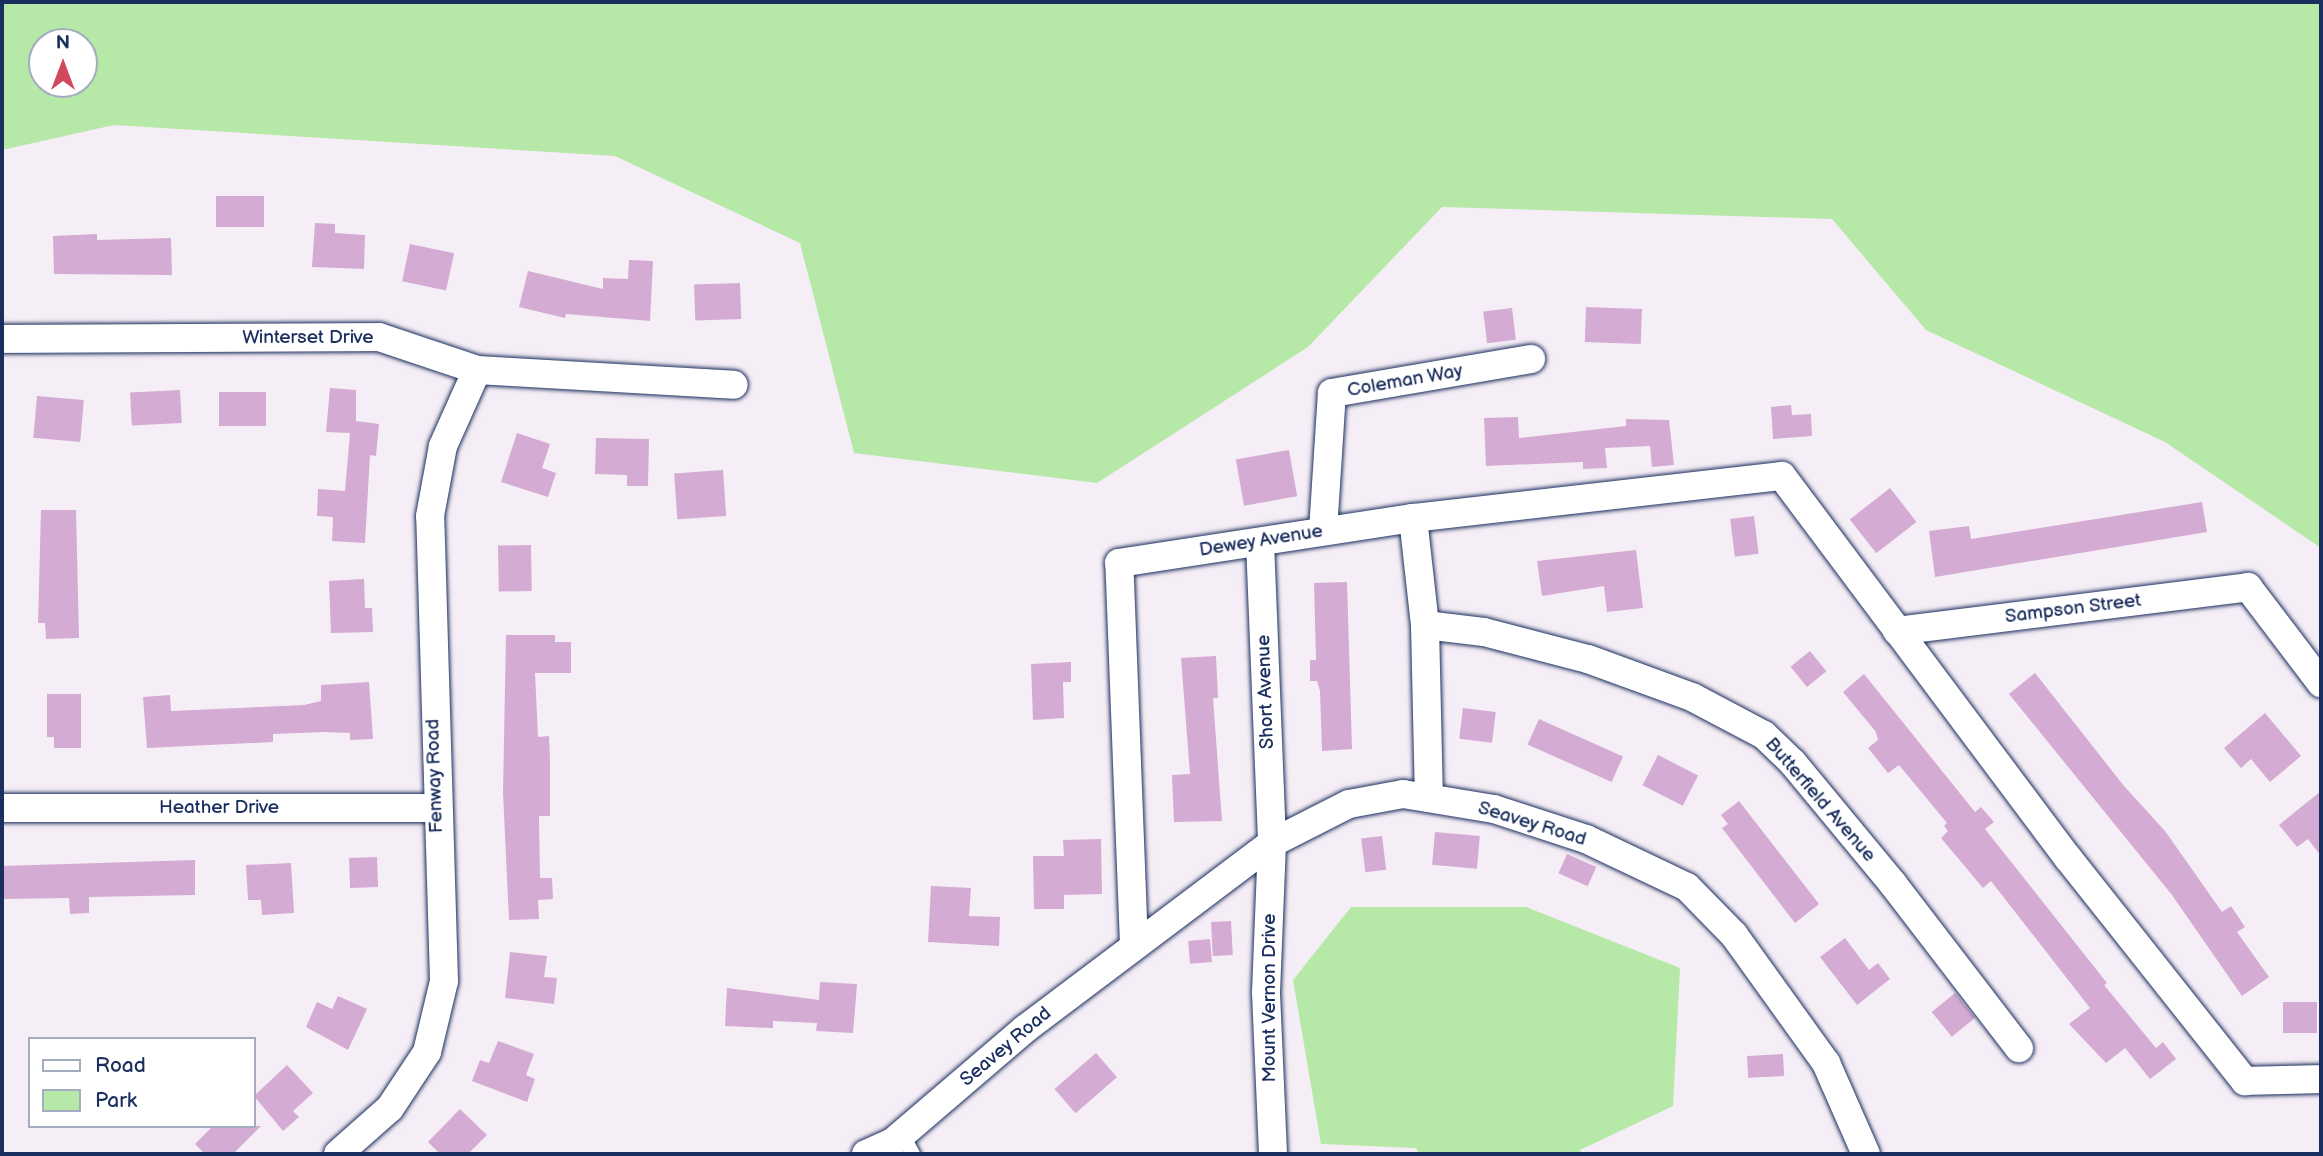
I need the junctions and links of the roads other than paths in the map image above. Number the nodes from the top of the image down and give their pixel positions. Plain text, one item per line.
1 (2, 339) edge
2 (1531, 359) dead end
3 (477, 370) junction
4 (734, 385) dead end
5 (1413, 518) junction
6 (1323, 531) junction
7 (1260, 542) junction
8 (1425, 625) junction
9 (1897, 631) junction
10 (2321, 683) edge
11 (1429, 798) junction
12 (2, 807) edge
13 (435, 808) junction
14 (1272, 843) junction
15 (1134, 945) junction
16 (2019, 1048) dead end
17 (2321, 1079) edge
18 (908, 1144) edge
19 (338, 1154) edge
20 (866, 1154) edge
21 (1273, 1154) edge
22 (1866, 1154) edge

1 - 3 street, Winterset Drive
2 - 6 street, Coleman Way
3 - 4 street, Winterset Drive
3 - 13 street, Fenway Road
5 - 6 street, Dewey Avenue
5 - 8 street
5 - 9 street, Dewey Avenue
6 - 7 street, Dewey Avenue
7 - 14 street, Short Avenue
7 - 15 street, Dewey Avenue
8 - 11 street
8 - 16 street, Butterfield Avenue
9 - 10 street, Sampson Street
9 - 17 street
11 - 14 street, Seavey Road
11 - 22 street, Seavey Road
12 - 13 street, Heather Drive
13 - 19 street, Fenway Road
14 - 15 street, Seavey Road
14 - 21 street, Mount Vernon Drive
15 - 18 street, Seavey Road
18 - 20 street, Seavey Road

